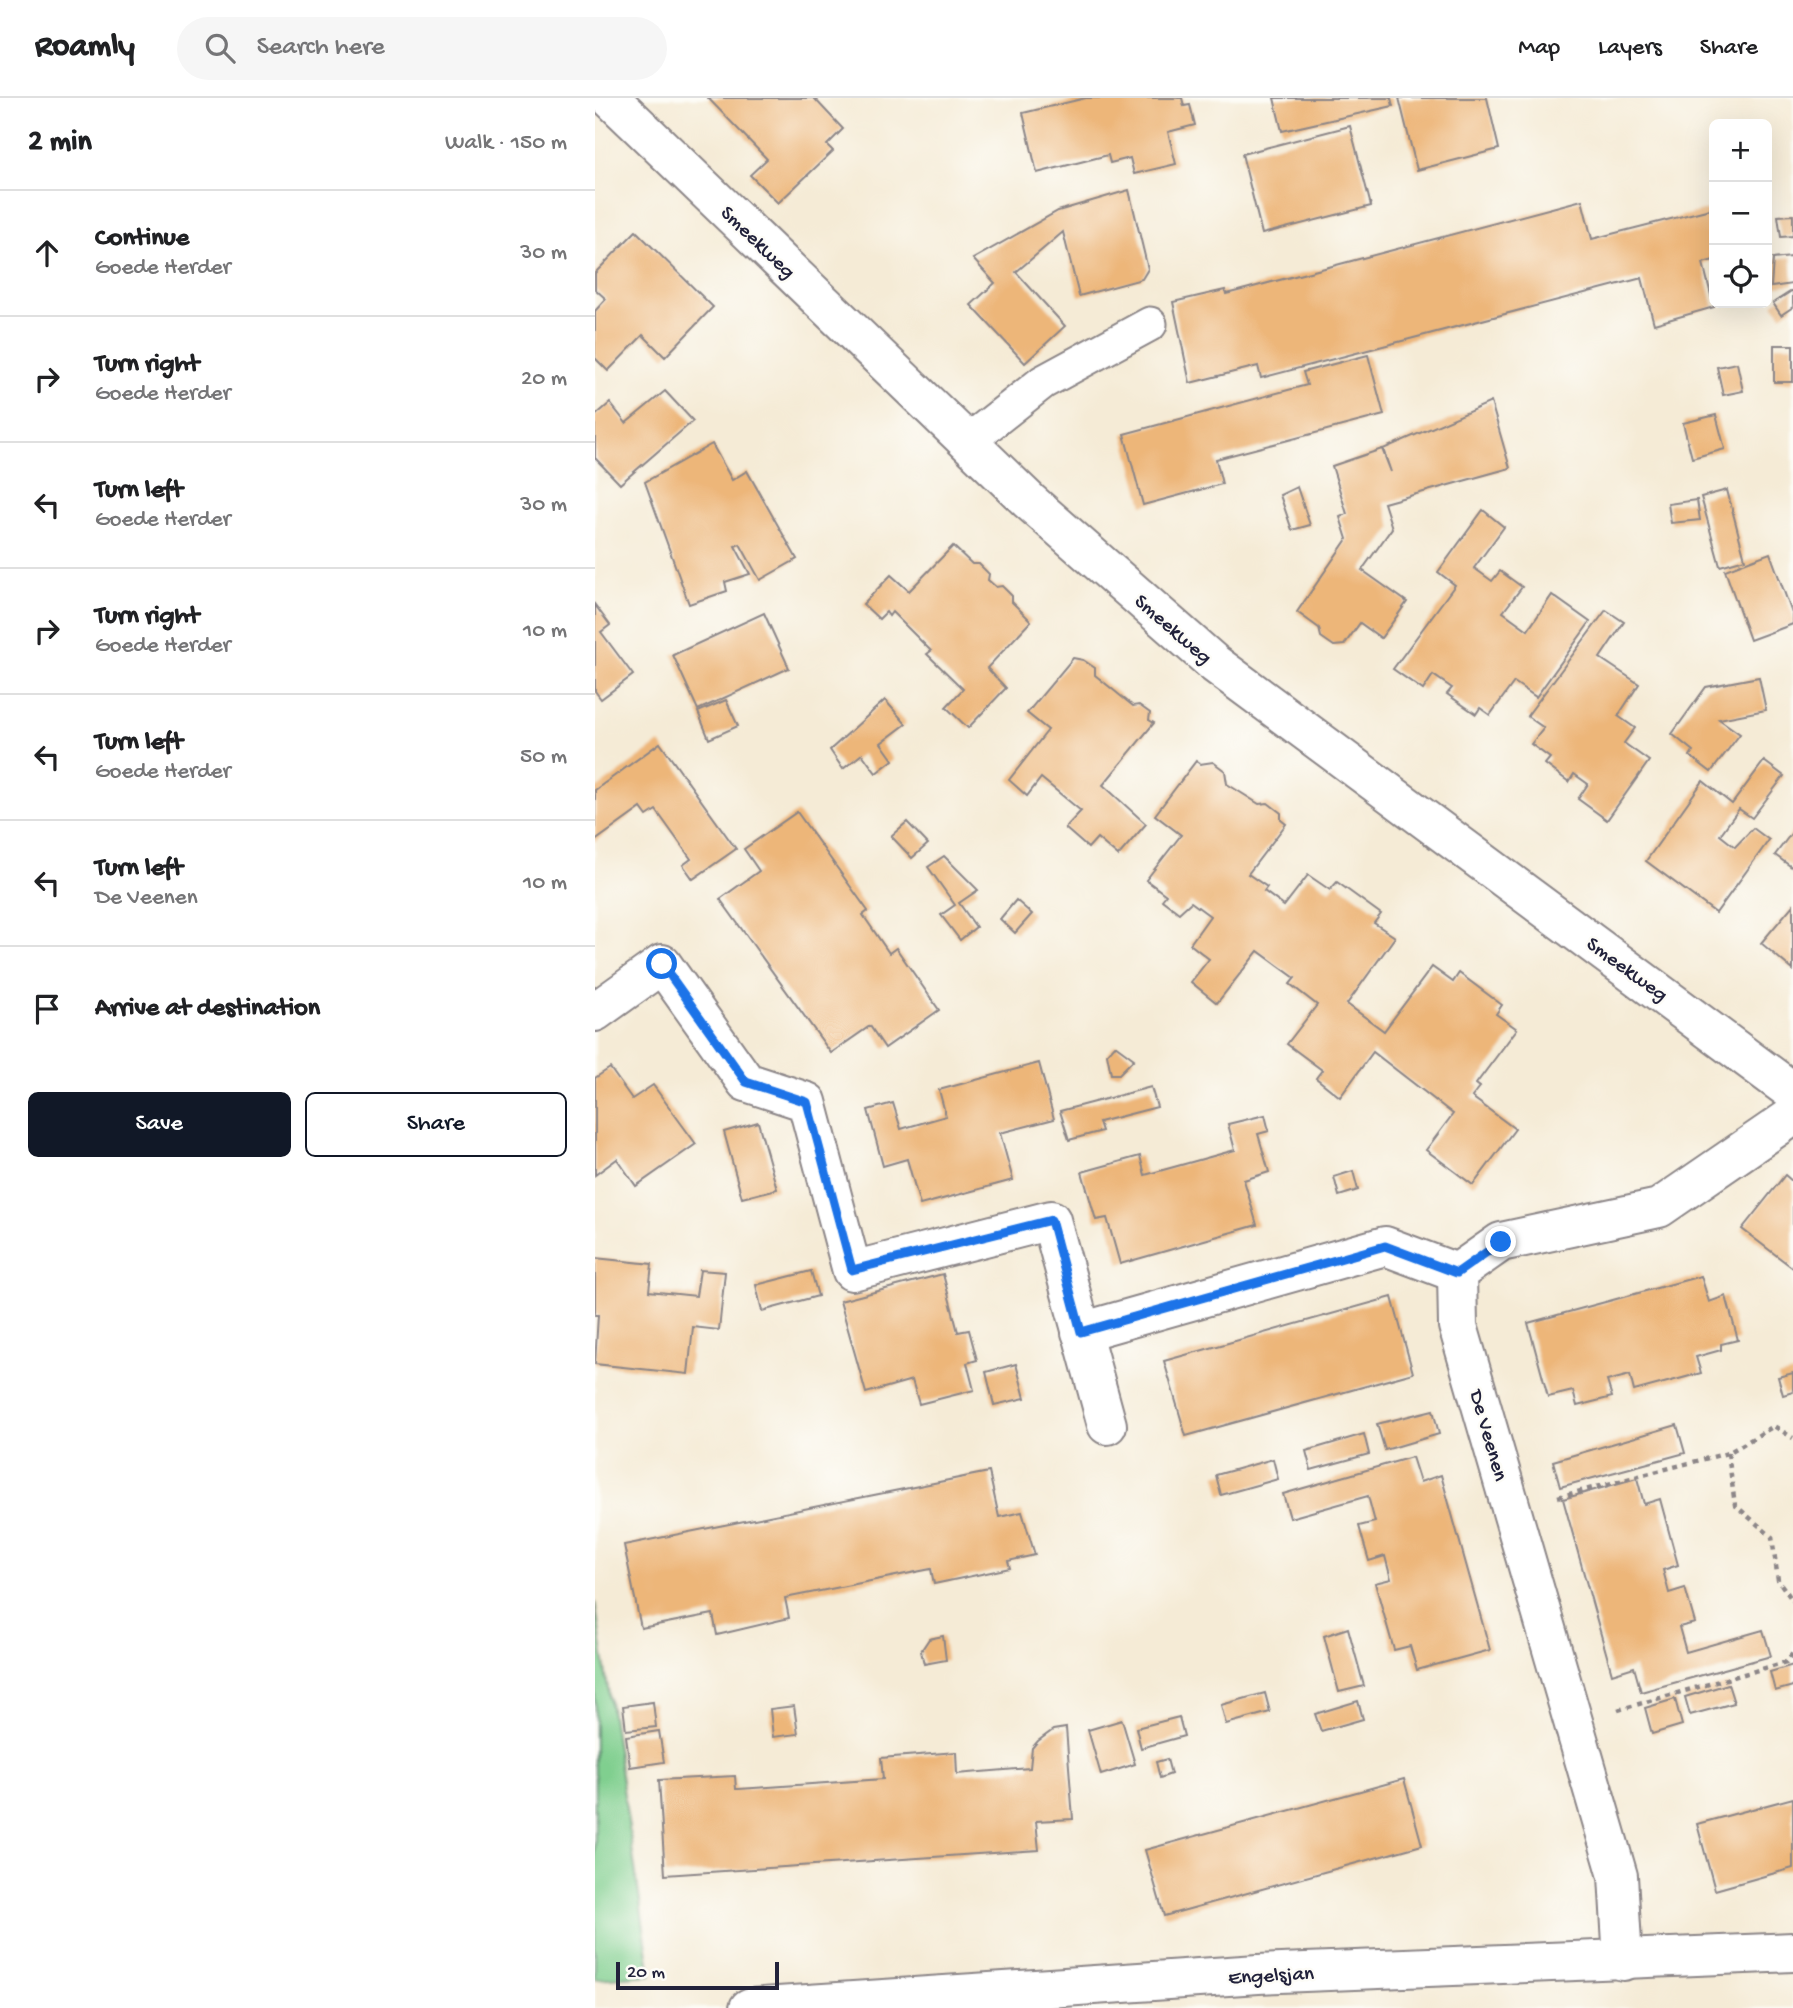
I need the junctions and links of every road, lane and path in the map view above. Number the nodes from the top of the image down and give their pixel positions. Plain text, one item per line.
1 (610, 98) edge
2 (1150, 324) dead end
3 (967, 442) junction
4 (595, 1012) edge
5 (1793, 1092) edge
6 (1793, 1116) edge
7 (1457, 1273) junction
8 (1081, 1332) junction
9 (1107, 1425) dead end
10 (1793, 1438) edge
11 (1728, 1453) junction
12 (1511, 1509) junction
13 (1793, 1601) edge
14 (1793, 1653) edge
15 (1573, 1723) junction
16 (1793, 1952) edge
17 (1623, 1961) junction
18 (749, 2008) edge

1 - 3 street, Smeekweg
2 - 3 lane
3 - 5 street, Smeekweg
4 - 8 street
6 - 7 street
7 - 8 street
7 - 12 street, De Veenen
8 - 9 street
10 - 11 path
11 - 12 path
11 - 13 path
12 - 15 street, De Veenen
14 - 15 path
15 - 17 street, De Veenen
16 - 17 street, Engelsjan
17 - 18 street, Engelsjan

